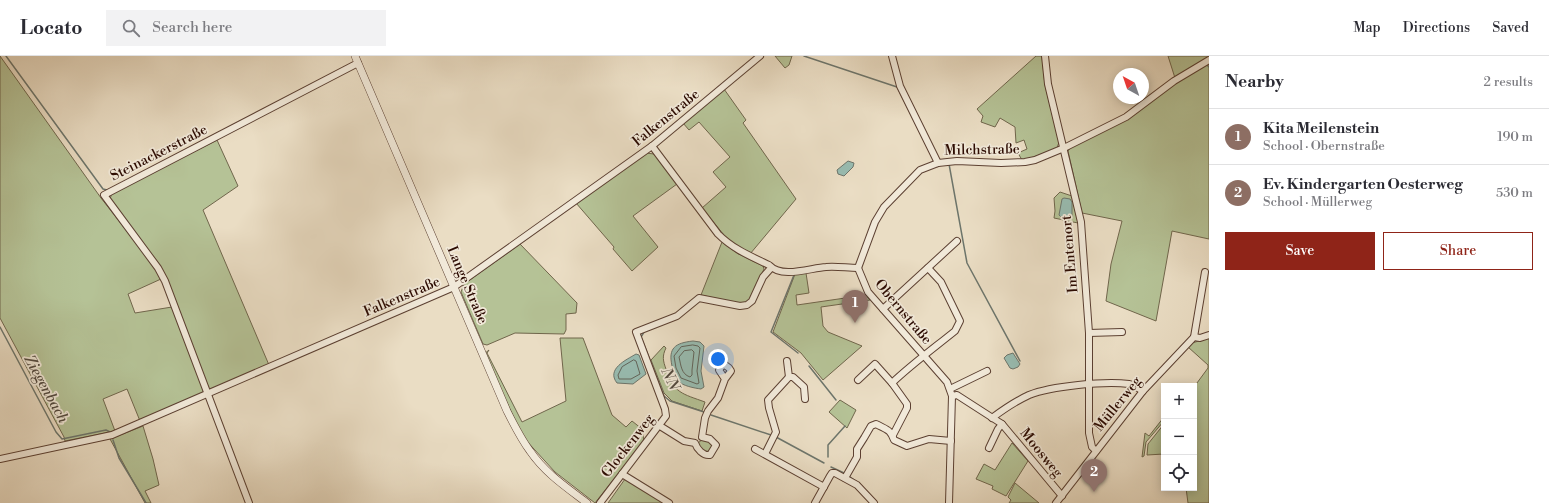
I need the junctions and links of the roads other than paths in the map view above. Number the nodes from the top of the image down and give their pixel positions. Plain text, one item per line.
1 (760, 56) edge
2 (892, 56) edge
3 (1045, 56) edge
4 (751, 59) edge
5 (356, 60) edge
6 (1209, 60) edge
7 (652, 146) junction
8 (1064, 148) junction
9 (938, 163) junction
10 (957, 241) dead end
11 (771, 268) junction
12 (858, 268) junction
13 (928, 268) junction
14 (1205, 272) dead end
15 (454, 287) junction
16 (883, 308) junction
17 (1122, 332) dead end
18 (1089, 333) junction
19 (1209, 335) edge
20 (1194, 336) junction
21 (924, 356) junction
22 (786, 361) dead end
23 (987, 371) dead end
24 (789, 377) junction
25 (725, 379) dead end
26 (858, 380) dead end
27 (892, 382) junction
28 (1090, 384) junction
29 (950, 389) junction
30 (1143, 391) junction
31 (208, 393) junction
32 (952, 396) junction
33 (805, 399) dead end
34 (992, 418) junction
35 (1002, 424) junction
36 (660, 426) junction
37 (893, 434) junction
38 (702, 437) junction
39 (951, 441) junction
40 (695, 443) junction
41 (989, 448) dead end
42 (754, 449) dead end
43 (1096, 451) junction
44 (764, 454) junction
45 (0, 459) edge
46 (622, 474) junction
47 (845, 478) junction
48 (824, 487) junction
49 (1062, 496) junction
50 (249, 503) edge
51 (587, 503) edge
52 (600, 503) edge
53 (669, 503) edge
54 (815, 503) edge
55 (874, 503) edge
56 (948, 503) edge
57 (1056, 503) edge

1 - 4 street, Falkenstraße
2 - 9 street
3 - 8 street, Im Entenort
4 - 7 street, Falkenstraße
5 - 15 street, Lange Straße
5 - 31 street, Steinackerstraße
6 - 8 street, Milchstraße
7 - 11 street
7 - 15 street, Falkenstraße
8 - 9 street, Milchstraße
8 - 18 street, Im Entenort
9 - 12 street, Milchstraße
10 - 13 street
11 - 12 street
11 - 36 street, Glockenweg
12 - 16 street, Obernstraße
13 - 16 street
13 - 21 street
14 - 20 street
15 - 31 street, Falkenstraße
15 - 51 street, Lange Straße
16 - 21 street, Obernstraße
17 - 18 street
18 - 28 street, Im Entenort
19 - 20 street
20 - 30 street, Müllerweg
21 - 27 street
21 - 29 street, Obernstraße
22 - 24 street
23 - 29 street
24 - 33 street
24 - 44 street
25 - 38 street
26 - 27 street
27 - 37 street
28 - 30 street
28 - 34 street
28 - 43 street, Im Entenort
29 - 32 street, Obernstraße
30 - 43 street, Müllerweg
31 - 45 street, Falkenstraße
31 - 50 street, Steinackerstraße
32 - 34 street, Moosweg
32 - 39 street, Obernstraße
34 - 35 street, Moosweg
35 - 41 street, Moosweg
35 - 49 street, Moosweg
36 - 40 street
36 - 46 street, Glockenweg
37 - 39 street
37 - 47 street
38 - 40 street
38 - 40 street
39 - 56 street, Obernstraße
42 - 44 street
43 - 49 street, Müllerweg
44 - 48 street
46 - 52 street, Glockenweg
46 - 53 street
47 - 48 street
47 - 55 street
48 - 54 street
49 - 57 street, Müllerweg

